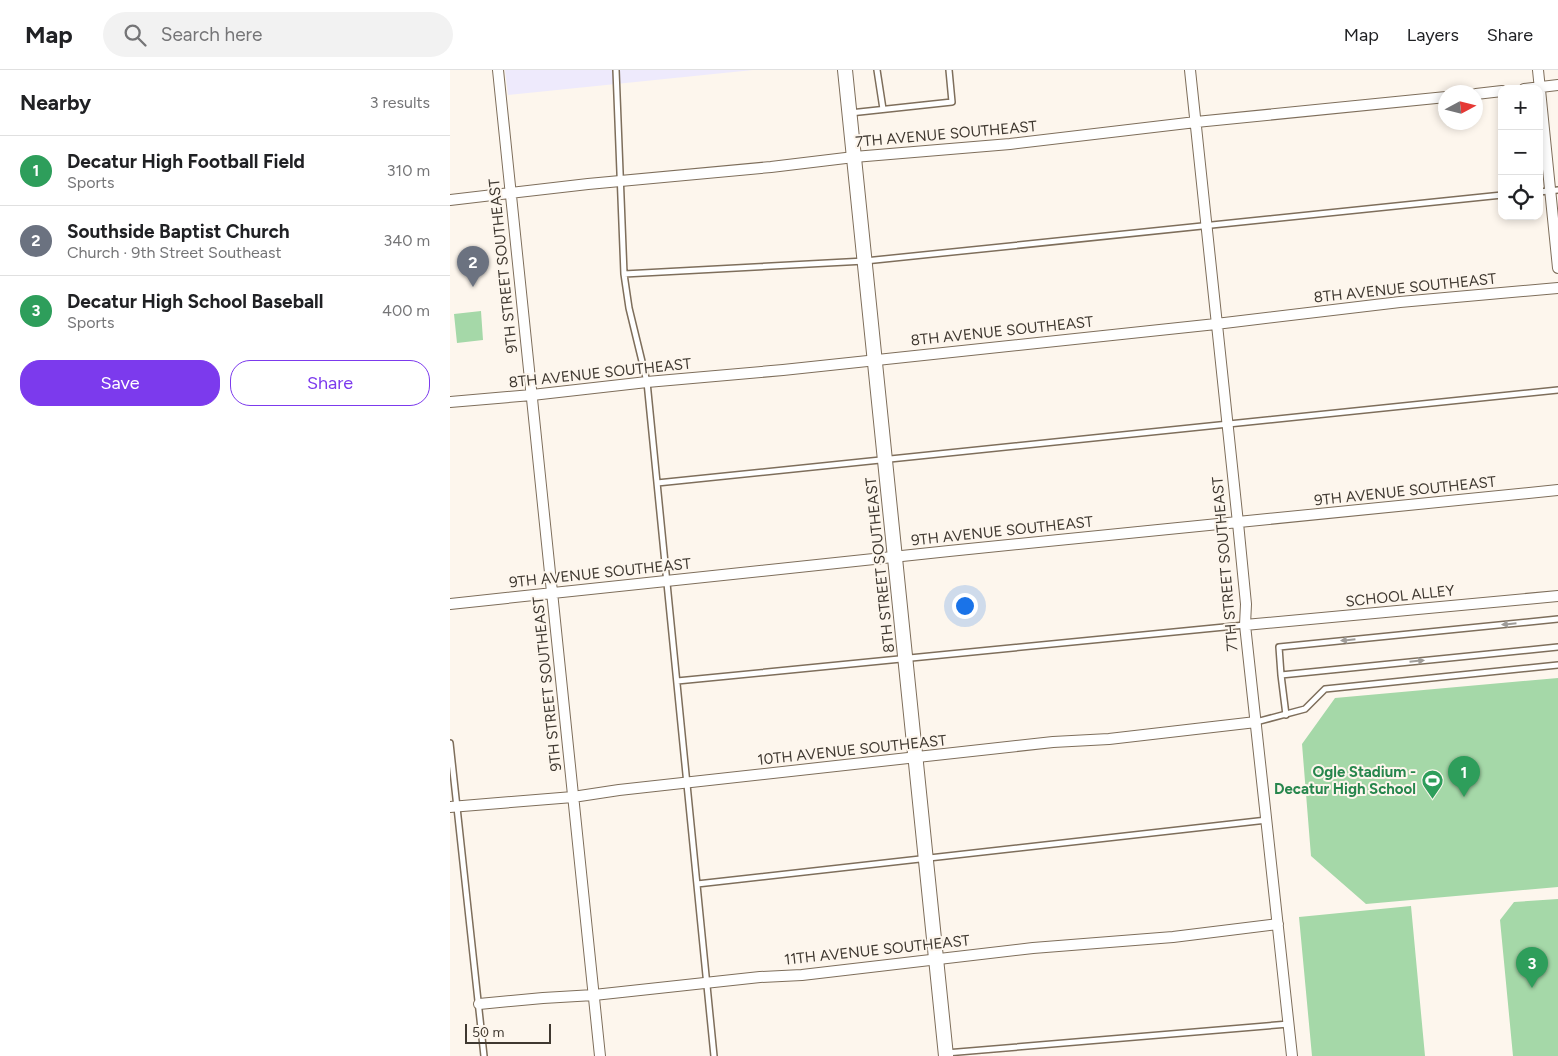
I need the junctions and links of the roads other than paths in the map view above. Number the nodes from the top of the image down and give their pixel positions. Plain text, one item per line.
1 (498, 70) edge
2 (616, 70) edge
3 (845, 70) edge
4 (877, 70) edge
5 (949, 70) edge
6 (1190, 70) edge
7 (1538, 70) edge
8 (1539, 85) edge
9 (1558, 85) edge
10 (1543, 87) edge
11 (1498, 91) edge
12 (1483, 93) edge
13 (1438, 98) edge
14 (882, 109) junction
15 (850, 113) junction
16 (1543, 114) edge
17 (1196, 122) junction
18 (854, 157) junction
19 (622, 181) junction
20 (1554, 190) edge
21 (511, 192) junction
22 (1498, 196) edge
23 (450, 200) edge
24 (1206, 226) junction
25 (865, 261) junction
26 (1558, 268) edge
27 (624, 274) junction
28 (1558, 288) edge
29 (1216, 324) junction
30 (875, 360) junction
31 (647, 382) junction
32 (1558, 390) edge
33 (532, 396) junction
34 (450, 402) edge
35 (1227, 424) junction
36 (885, 459) junction
37 (657, 483) junction
38 (1558, 490) edge
39 (1238, 523) junction
40 (895, 557) junction
41 (666, 581) junction
42 (552, 593) junction
43 (1558, 596) edge
44 (450, 604) edge
45 (1558, 619) edge
46 (1245, 625) junction
47 (1558, 647) edge
48 (905, 659) junction
49 (1558, 665) edge
50 (1282, 675) junction
51 (677, 682) junction
52 (1286, 715) junction
53 (1256, 722) junction
54 (450, 743) edge
55 (916, 758) junction
56 (687, 783) junction
57 (574, 797) junction
58 (453, 807) edge
59 (1267, 820) junction
60 (927, 860) junction
61 (697, 884) junction
62 (1278, 924) junction
63 (936, 959) junction
64 (707, 983) junction
65 (594, 995) junction
66 (479, 1004) junction
67 (1289, 1024) junction
68 (946, 1054) edge
69 (484, 1056) edge
70 (600, 1056) edge
71 (714, 1056) edge
72 (1292, 1056) edge

1 - 21 street, 9TH STREET SOUTHEAST
2 - 19 lane
3 - 15 street, 8TH STREET SOUTHEAST
4 - 14 lane
5 - 14 lane
6 - 17 street, 7TH STREET SOUTHEAST
7 - 8 street
9 - 10 street
11 - 12 street
13 - 17 street, 7TH AVENUE SOUTHEAST
14 - 15 lane
15 - 18 street, 8TH STREET SOUTHEAST
16 - 20 street
17 - 18 street, 7TH AVENUE SOUTHEAST
17 - 24 street, 7TH STREET SOUTHEAST
18 - 19 street, 7TH AVENUE SOUTHEAST
18 - 25 street, 8TH STREET SOUTHEAST
19 - 21 street, 7TH AVENUE SOUTHEAST
19 - 27 lane
20 - 26 street
21 - 23 street, 7TH AVENUE SOUTHEAST
21 - 33 street, 9TH STREET SOUTHEAST
22 - 24 lane
24 - 25 lane
24 - 29 street, 7TH STREET SOUTHEAST
25 - 27 lane
25 - 30 street, 8TH STREET SOUTHEAST
27 - 31 lane
28 - 29 street, 8TH AVENUE SOUTHEAST
29 - 30 street, 8TH AVENUE SOUTHEAST
29 - 35 street, 7TH STREET SOUTHEAST
30 - 31 street, 8TH AVENUE SOUTHEAST
30 - 36 street, 8TH STREET SOUTHEAST
31 - 33 street, 8TH AVENUE SOUTHEAST
31 - 37 lane
32 - 35 lane
33 - 34 street, 8TH AVENUE SOUTHEAST
33 - 42 street, 9TH STREET SOUTHEAST
35 - 36 lane
35 - 39 street, 7TH STREET SOUTHEAST
36 - 37 lane
36 - 40 street, 8TH STREET SOUTHEAST
37 - 41 lane
38 - 39 street, 9TH AVENUE SOUTHEAST
39 - 40 street, 9TH AVENUE SOUTHEAST
39 - 46 street, 7TH STREET SOUTHEAST
40 - 41 street, 9TH AVENUE SOUTHEAST
40 - 48 street, 8TH STREET SOUTHEAST
41 - 42 street, 9TH AVENUE SOUTHEAST
41 - 51 lane
42 - 44 street, 9TH AVENUE SOUTHEAST
42 - 57 street, 9TH STREET SOUTHEAST
43 - 46 street, SCHOOL ALLEY
45 -> 50 lane
46 - 48 lane
46 - 53 street, 7TH STREET SOUTHEAST
50 -> 47 lane
48 - 51 lane
48 - 55 street, 8TH STREET SOUTHEAST
49 - 52 lane
50 - 52 lane
51 - 56 lane
52 - 53 lane
53 - 55 street, 10TH AVENUE SOUTHEAST
53 - 59 street, 7TH STREET SOUTHEAST
54 - 58 lane
55 - 56 street, 10TH AVENUE SOUTHEAST
55 - 60 street, 8TH STREET SOUTHEAST
56 - 57 street, 10TH AVENUE SOUTHEAST
56 - 61 lane
57 - 58 street, 10TH AVENUE SOUTHEAST
57 - 65 street, 9TH STREET SOUTHEAST
58 - 66 lane
59 - 60 lane
59 - 62 street, 7TH STREET SOUTHEAST
60 - 61 lane
60 - 63 street, 8TH STREET SOUTHEAST
61 - 64 lane
62 - 63 street, 11TH AVENUE SOUTHEAST
62 - 67 street, 7TH STREET SOUTHEAST
63 - 64 street, 11TH AVENUE SOUTHEAST
63 - 68 street, 8TH STREET SOUTHEAST
64 - 65 street, 11TH AVENUE SOUTHEAST
64 - 71 lane
65 - 66 street, 11TH AVENUE SOUTHEAST
65 - 70 street, 9TH STREET SOUTHEAST
66 - 69 lane
67 - 68 lane
67 - 72 street, 7TH STREET SOUTHEAST

